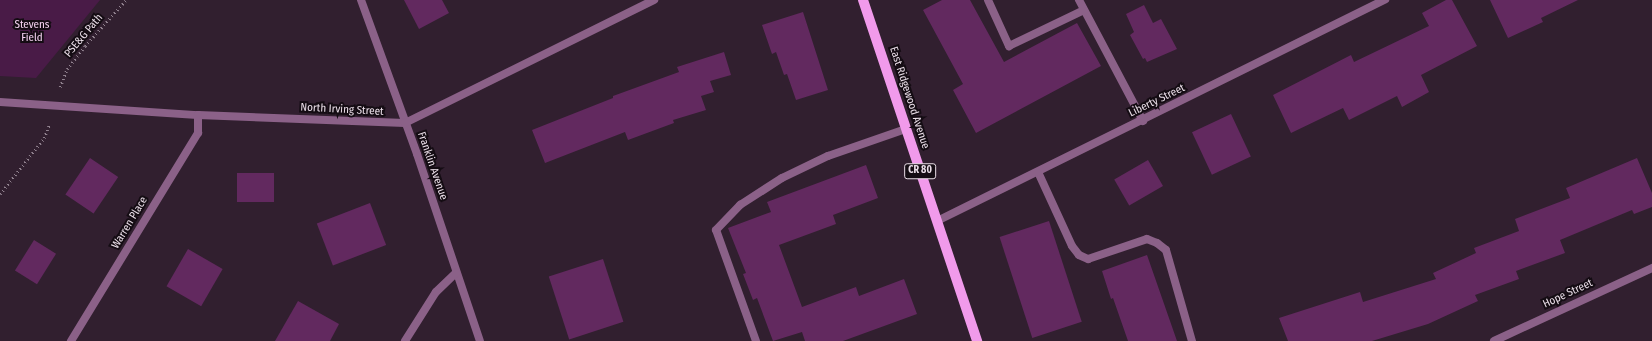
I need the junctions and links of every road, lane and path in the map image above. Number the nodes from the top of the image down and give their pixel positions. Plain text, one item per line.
1 (126, 0) edge
2 (360, 0) edge
3 (654, 0) edge
4 (863, 0) edge
5 (988, 0) edge
6 (1079, 0) edge
7 (1385, 0) edge
8 (1084, 10) junction
9 (60, 87) dead end
10 (0, 102) edge
11 (198, 114) junction
12 (1143, 120) junction
13 (406, 123) junction
14 (48, 125) dead end
15 (906, 129) junction
16 (1038, 172) junction
17 (0, 194) edge
18 (937, 221) junction
19 (1652, 268) edge
20 (456, 273) junction
21 (71, 341) edge
22 (404, 341) edge
23 (480, 341) edge
24 (756, 341) edge
25 (977, 341) edge
26 (1192, 341) edge
27 (1494, 341) edge

1 - 9 path, PSE&G Path
2 - 13 street, Franklin Avenue
3 - 13 street, North Irving Street
4 - 15 main road, East Ridgewood Avenue / CR 80
5 - 8 street
6 - 8 street
7 - 12 street, Liberty Street
8 - 12 street
10 - 11 street, North Irving Street
11 - 13 street, North Irving Street
11 - 21 street, Warren Place
12 - 16 street, Liberty Street
13 - 20 street, Franklin Avenue
14 - 17 path
15 - 18 main road, East Ridgewood Avenue / CR 80
15 - 24 street
16 - 18 street, Liberty Street
16 - 26 street
18 - 25 main road, East Ridgewood Avenue / CR 80
19 - 27 street, Hope Street
20 - 22 street
20 - 23 street, Franklin Avenue

